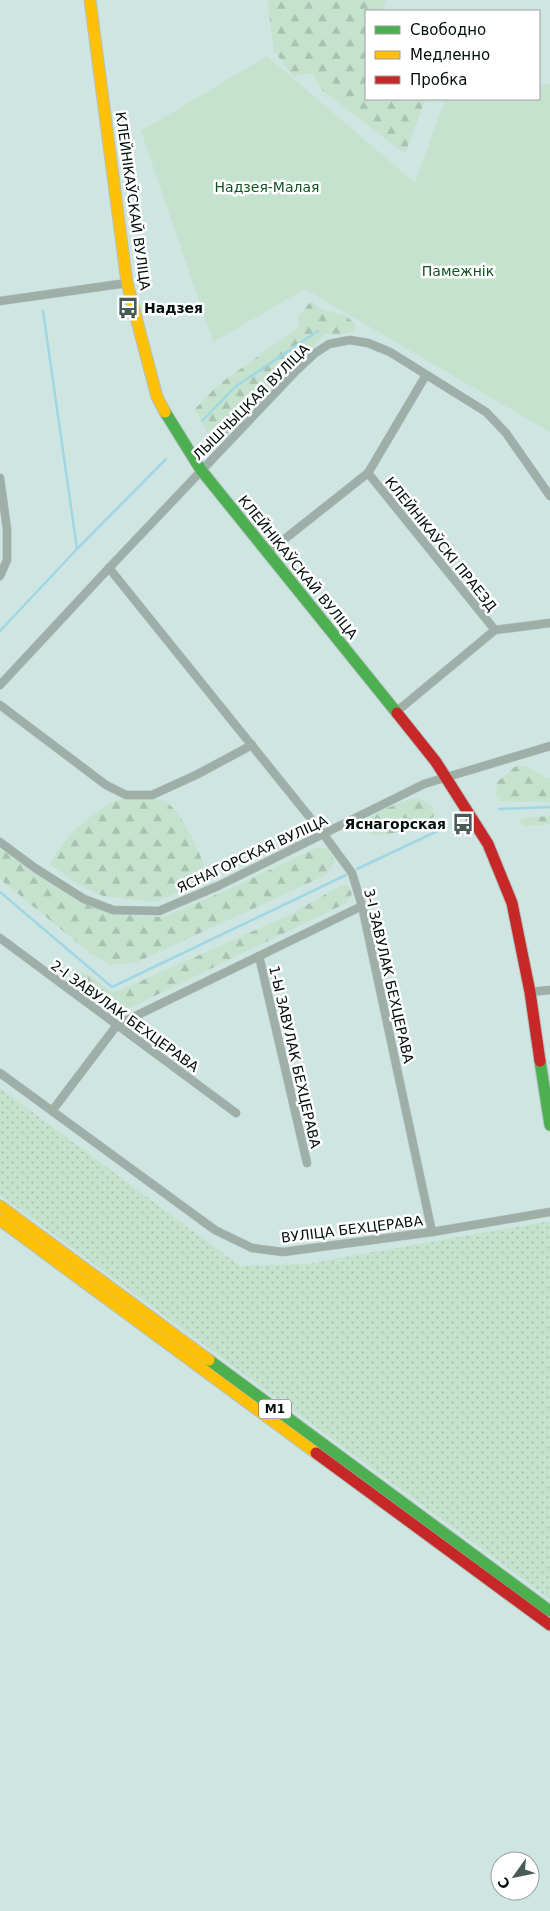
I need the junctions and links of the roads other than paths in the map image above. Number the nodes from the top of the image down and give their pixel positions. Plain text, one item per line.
1 (90, 0) edge
2 (127, 283) junction
3 (0, 301) edge
4 (426, 375) junction
5 (201, 470) junction
6 (368, 473) junction
7 (0, 478) edge
8 (550, 496) edge
9 (267, 553) junction
10 (109, 568) junction
11 (0, 576) edge
12 (550, 623) edge
13 (495, 630) junction
14 (0, 685) edge
15 (0, 705) edge
16 (396, 712) junction
17 (252, 745) junction
18 (550, 746) edge
19 (446, 777) junction
20 (324, 835) junction
21 (0, 842) edge
22 (362, 906) junction
23 (0, 938) edge
24 (259, 956) junction
25 (550, 990) edge
26 (530, 992) junction
27 (117, 1025) junction
28 (0, 1073) edge
29 (52, 1110) junction
30 (236, 1113) dead end
31 (550, 1125) edge
32 (307, 1163) dead end
33 (0, 1206) edge
34 (550, 1212) edge
35 (0, 1220) edge
36 (432, 1232) junction
37 (550, 1611) edge
38 (550, 1625) edge

1 - 2 main road, КЛЕЙНІКАЎСКАЙ ВУЛІЦА
2 - 3 street
2 - 5 main road, КЛЕЙНІКАЎСКАЙ ВУЛІЦА
4 - 5 street, ЛЫШЧЫЦКАЯ ВУЛІЦА
4 - 6 street
4 - 8 street, ЛЫШЧЫЦКАЯ ВУЛІЦА
5 - 9 main road, КЛЕЙНІКАЎСКАЙ ВУЛІЦА
5 - 10 street, ЛЫШЧЫЦКАЯ ВУЛІЦА
6 - 9 street
6 - 13 street, КЛЕЙНІКАЎСКІ ПРАЕЗД
7 - 11 street
9 - 16 main road, КЛЕЙНІКАЎСКАЙ ВУЛІЦА
10 - 14 street, ЛЫШЧЫЦКАЯ ВУЛІЦА
10 - 17 street, 3-І ЗАВУЛАК БЕХЦЕРАВА
12 - 13 street
13 - 16 street
15 - 17 street
16 - 19 main road, КЛЕЙНІКАЎСКАЙ ВУЛІЦА
17 - 20 street, 3-І ЗАВУЛАК БЕХЦЕРАВА
18 - 19 street, ЯСНАГОРСКАЯ ВУЛІЦА
19 - 20 street, ЯСНАГОРСКАЯ ВУЛІЦА
19 - 26 main road, КЛЕЙНІКАЎСКАЙ ВУЛІЦА
20 - 21 street, ЯСНАГОРСКАЯ ВУЛІЦА
20 - 22 street, 3-І ЗАВУЛАК БЕХЦЕРАВА
22 - 24 street, 1-Ы ЗАВУЛАК БЕХЦЕРАВА
22 - 36 street, 3-І ЗАВУЛАК БЕХЦЕРАВА
23 - 27 street, 2-І ЗАВУЛАК БЕХЦЕРАВА
24 - 27 street, 1-Ы ЗАВУЛАК БЕХЦЕРАВА
24 - 32 street, 1-Ы ЗАВУЛАК БЕХЦЕРАВА
25 - 26 street
26 - 31 main road, КЛЕЙНІКАЎСКАЙ ВУЛІЦА
27 - 29 street, 1-Ы ЗАВУЛАК БЕХЦЕРАВА
27 - 30 street, 2-І ЗАВУЛАК БЕХЦЕРАВА
28 - 29 street, ВУЛІЦА БЕХЦЕРАВА
29 - 36 street, ВУЛІЦА БЕХЦЕРАВА
33 - 37 main road, М1
34 - 36 street, ВУЛІЦА БЕХЦЕРАВА
35 - 38 main road, М1

